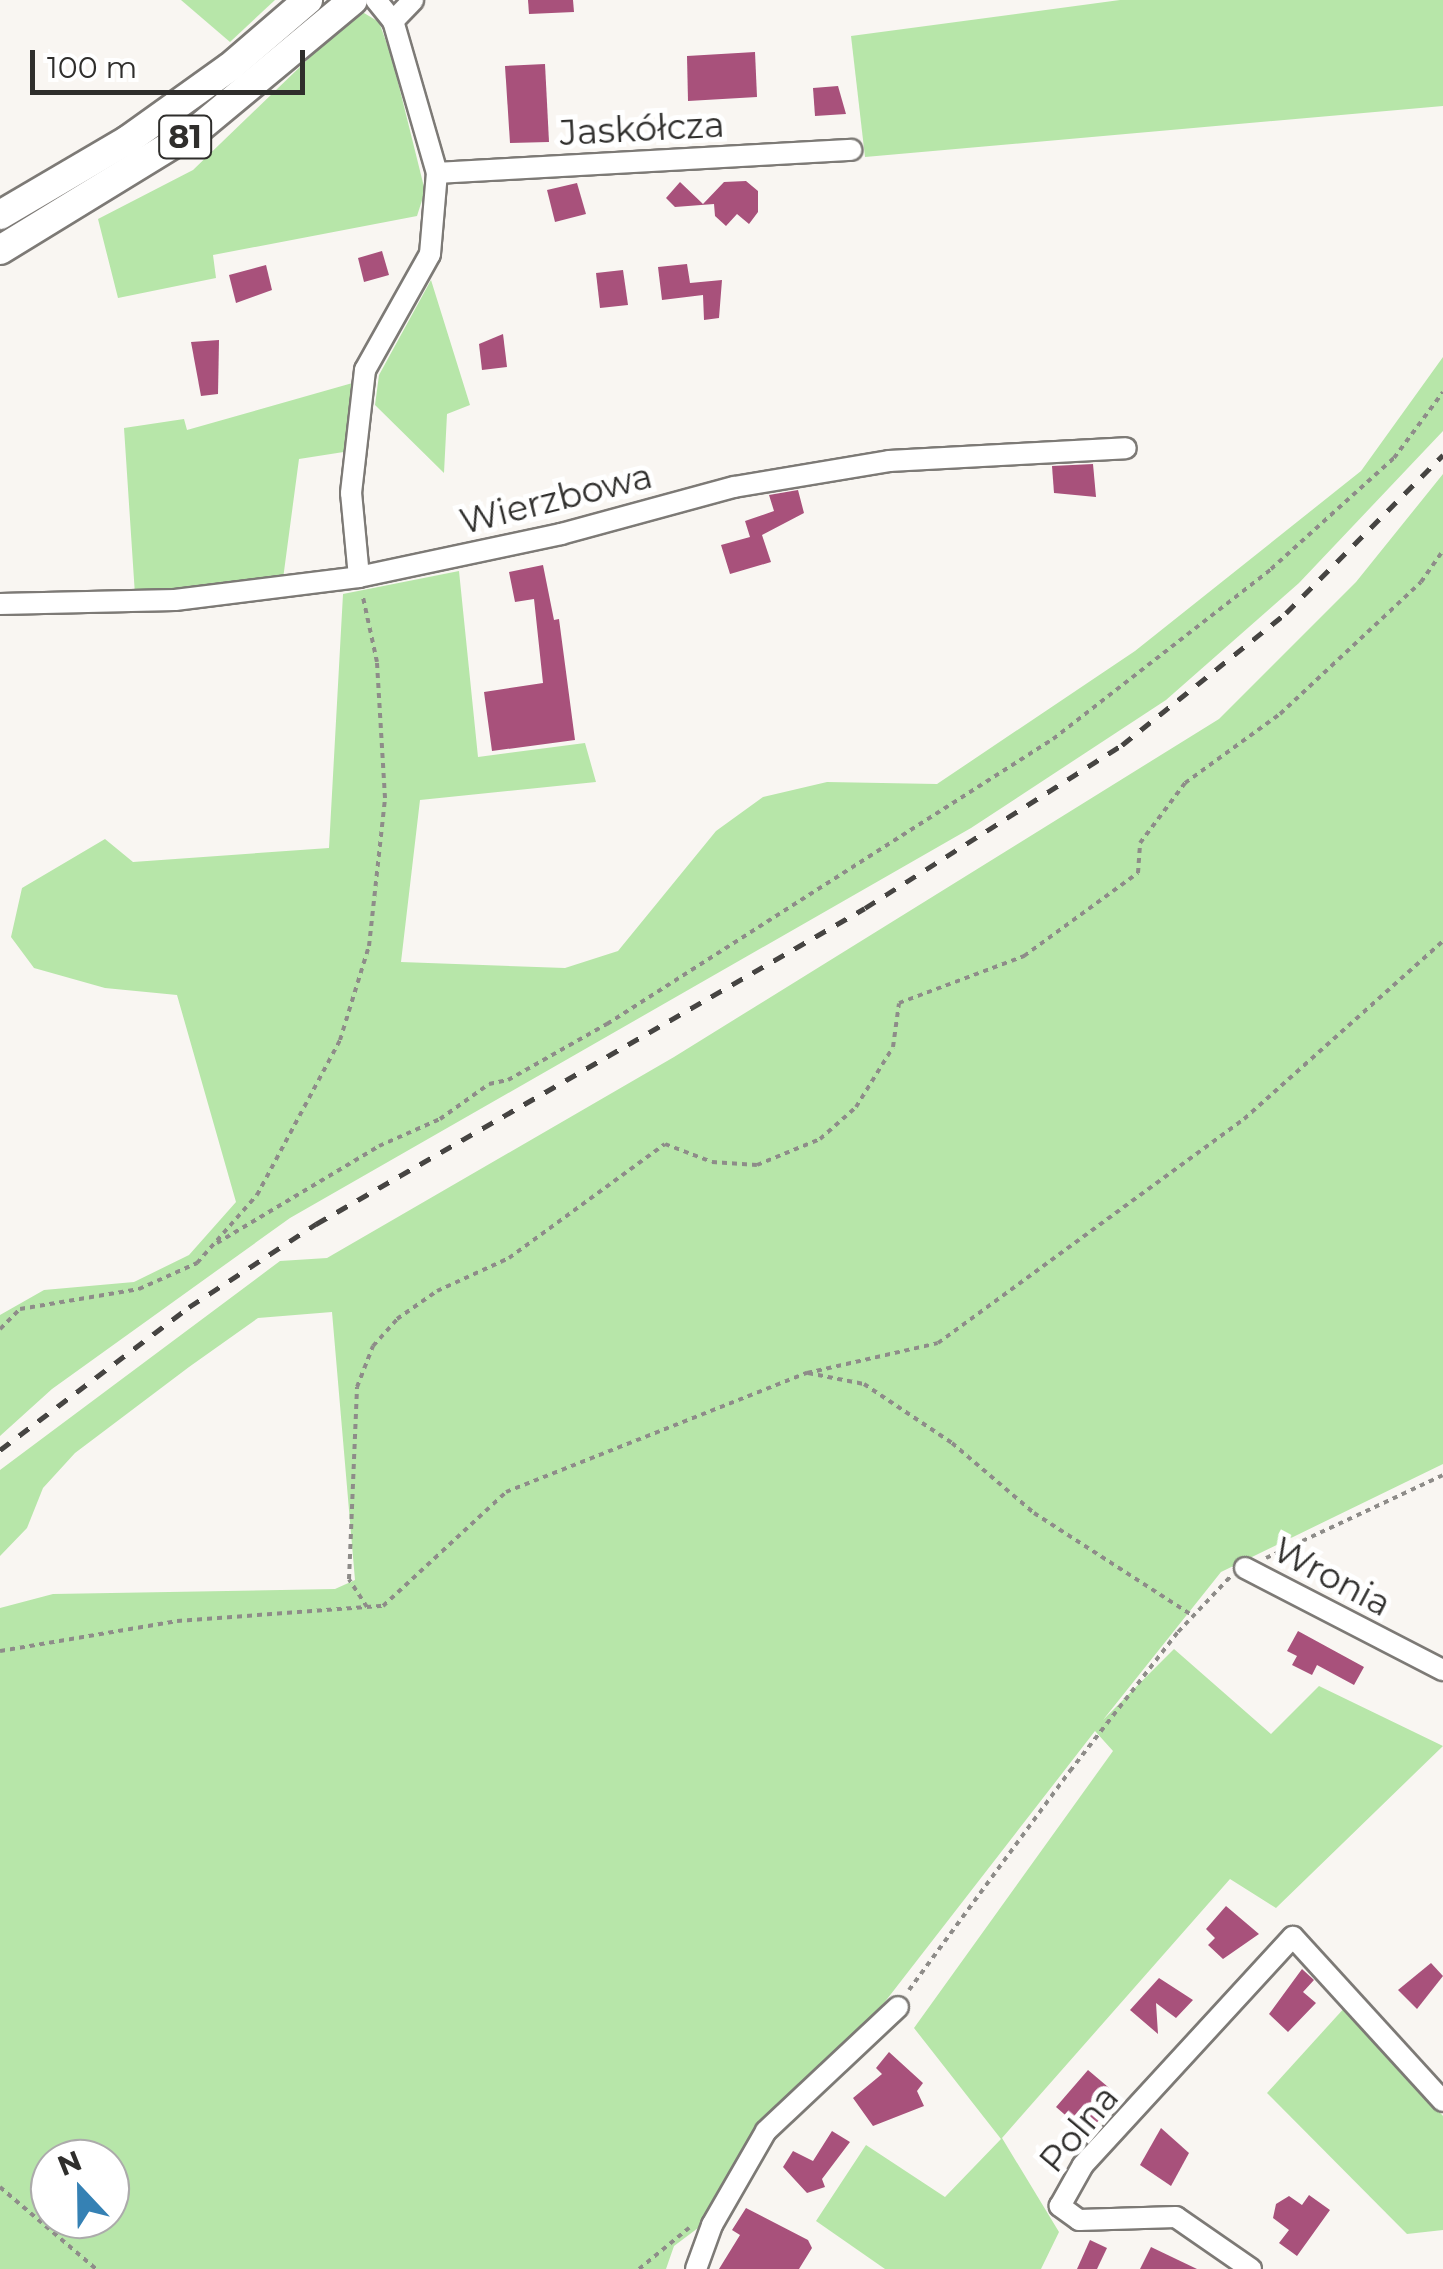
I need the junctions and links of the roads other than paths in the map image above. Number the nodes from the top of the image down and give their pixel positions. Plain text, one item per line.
1 (308, 0) edge
2 (353, 0) edge
3 (376, 0) edge
4 (413, 0) edge
5 (393, 20) junction
6 (851, 150) dead end
7 (437, 173) junction
8 (0, 214) edge
9 (0, 250) edge
10 (1126, 448) dead end
11 (358, 577) junction
12 (0, 604) edge
13 (1245, 1568) road end
14 (1443, 1670) edge
15 (898, 2006) road end
16 (1443, 2101) edge
17 (696, 2269) edge
18 (1252, 2269) edge

1 - 8 main road, 81
2 - 9 main road, 81
3 - 5 street
4 - 5 street
5 - 7 street
6 - 7 street, Jaskółcza
7 - 11 street
10 - 11 street, Wierzbowa
11 - 12 street, Wierzbowa
13 - 14 street, Wronia
15 - 17 street
16 - 18 street, Polna

